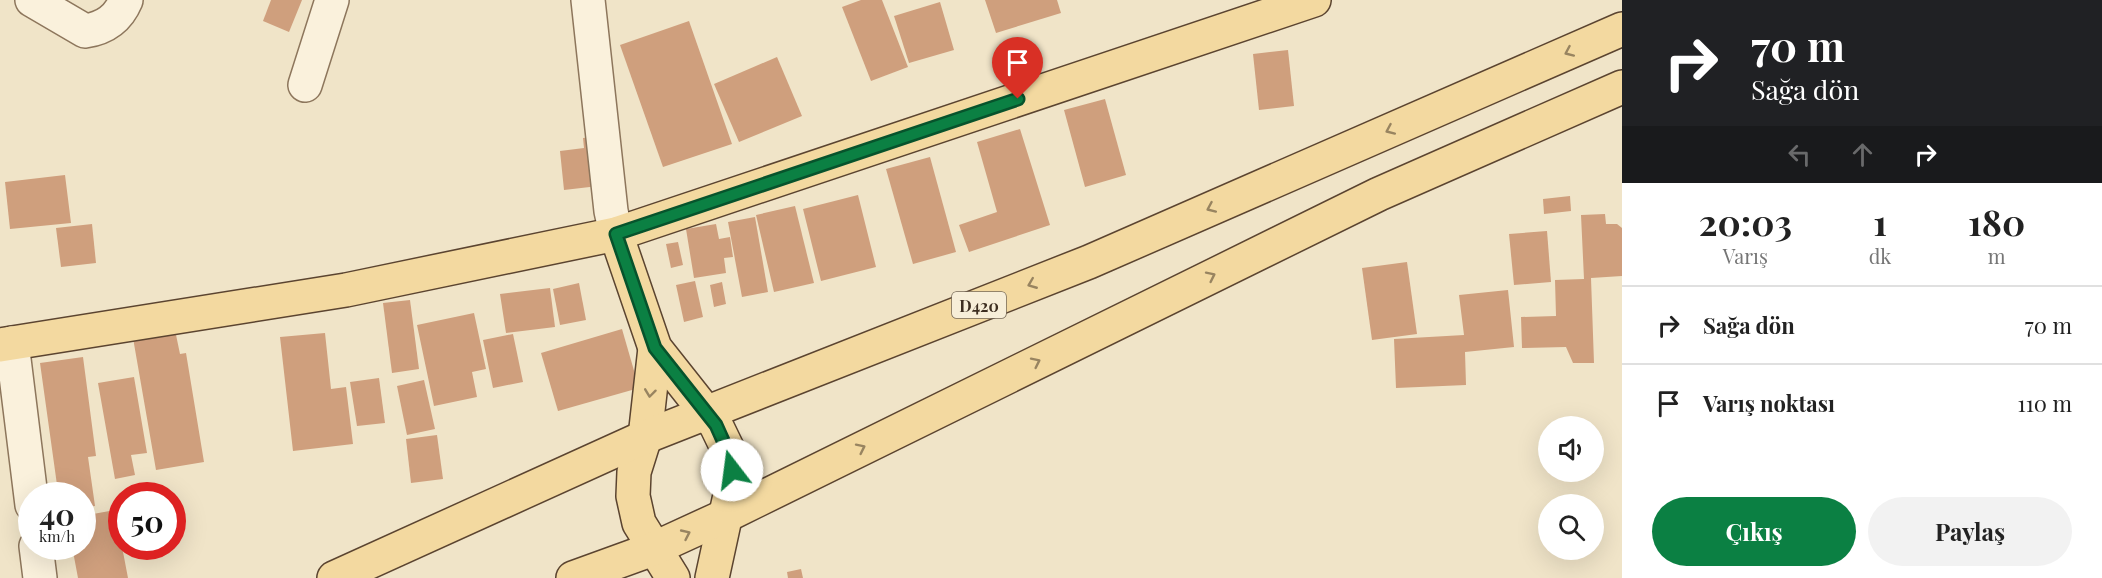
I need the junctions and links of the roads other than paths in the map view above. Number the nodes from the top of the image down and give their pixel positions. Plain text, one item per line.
1 (32, 0) edge
2 (126, 0) edge
3 (332, 0) edge
4 (588, 0) edge
5 (1314, 0) edge
6 (1622, 28) edge
7 (306, 85) dead end
8 (1622, 87) edge
9 (616, 234) junction
10 (6, 344) edge
11 (655, 348) junction
12 (706, 413) junction
13 (645, 437) junction
14 (28, 482) edge
15 (725, 516) junction
16 (653, 549) junction
17 (38, 560) edge
18 (40, 578) edge
19 (334, 578) edge
20 (573, 578) edge
21 (673, 578) edge
22 (712, 578) edge

1 - 2 street
3 - 7 street
4 - 9 street
5 - 9 main road
6 -> 12 main road, D420
15 -> 8 main road
9 - 10 main road
9 - 11 main road
10 - 14 street
11 - 12 main road
11 -> 13 main road
12 - 13 main road, D420
12 - 15 main road
13 - 16 main road
13 - 19 main road, D420
16 -> 15 main road
15 - 22 main road
16 - 20 main road
16 - 21 main road
17 - 18 street

